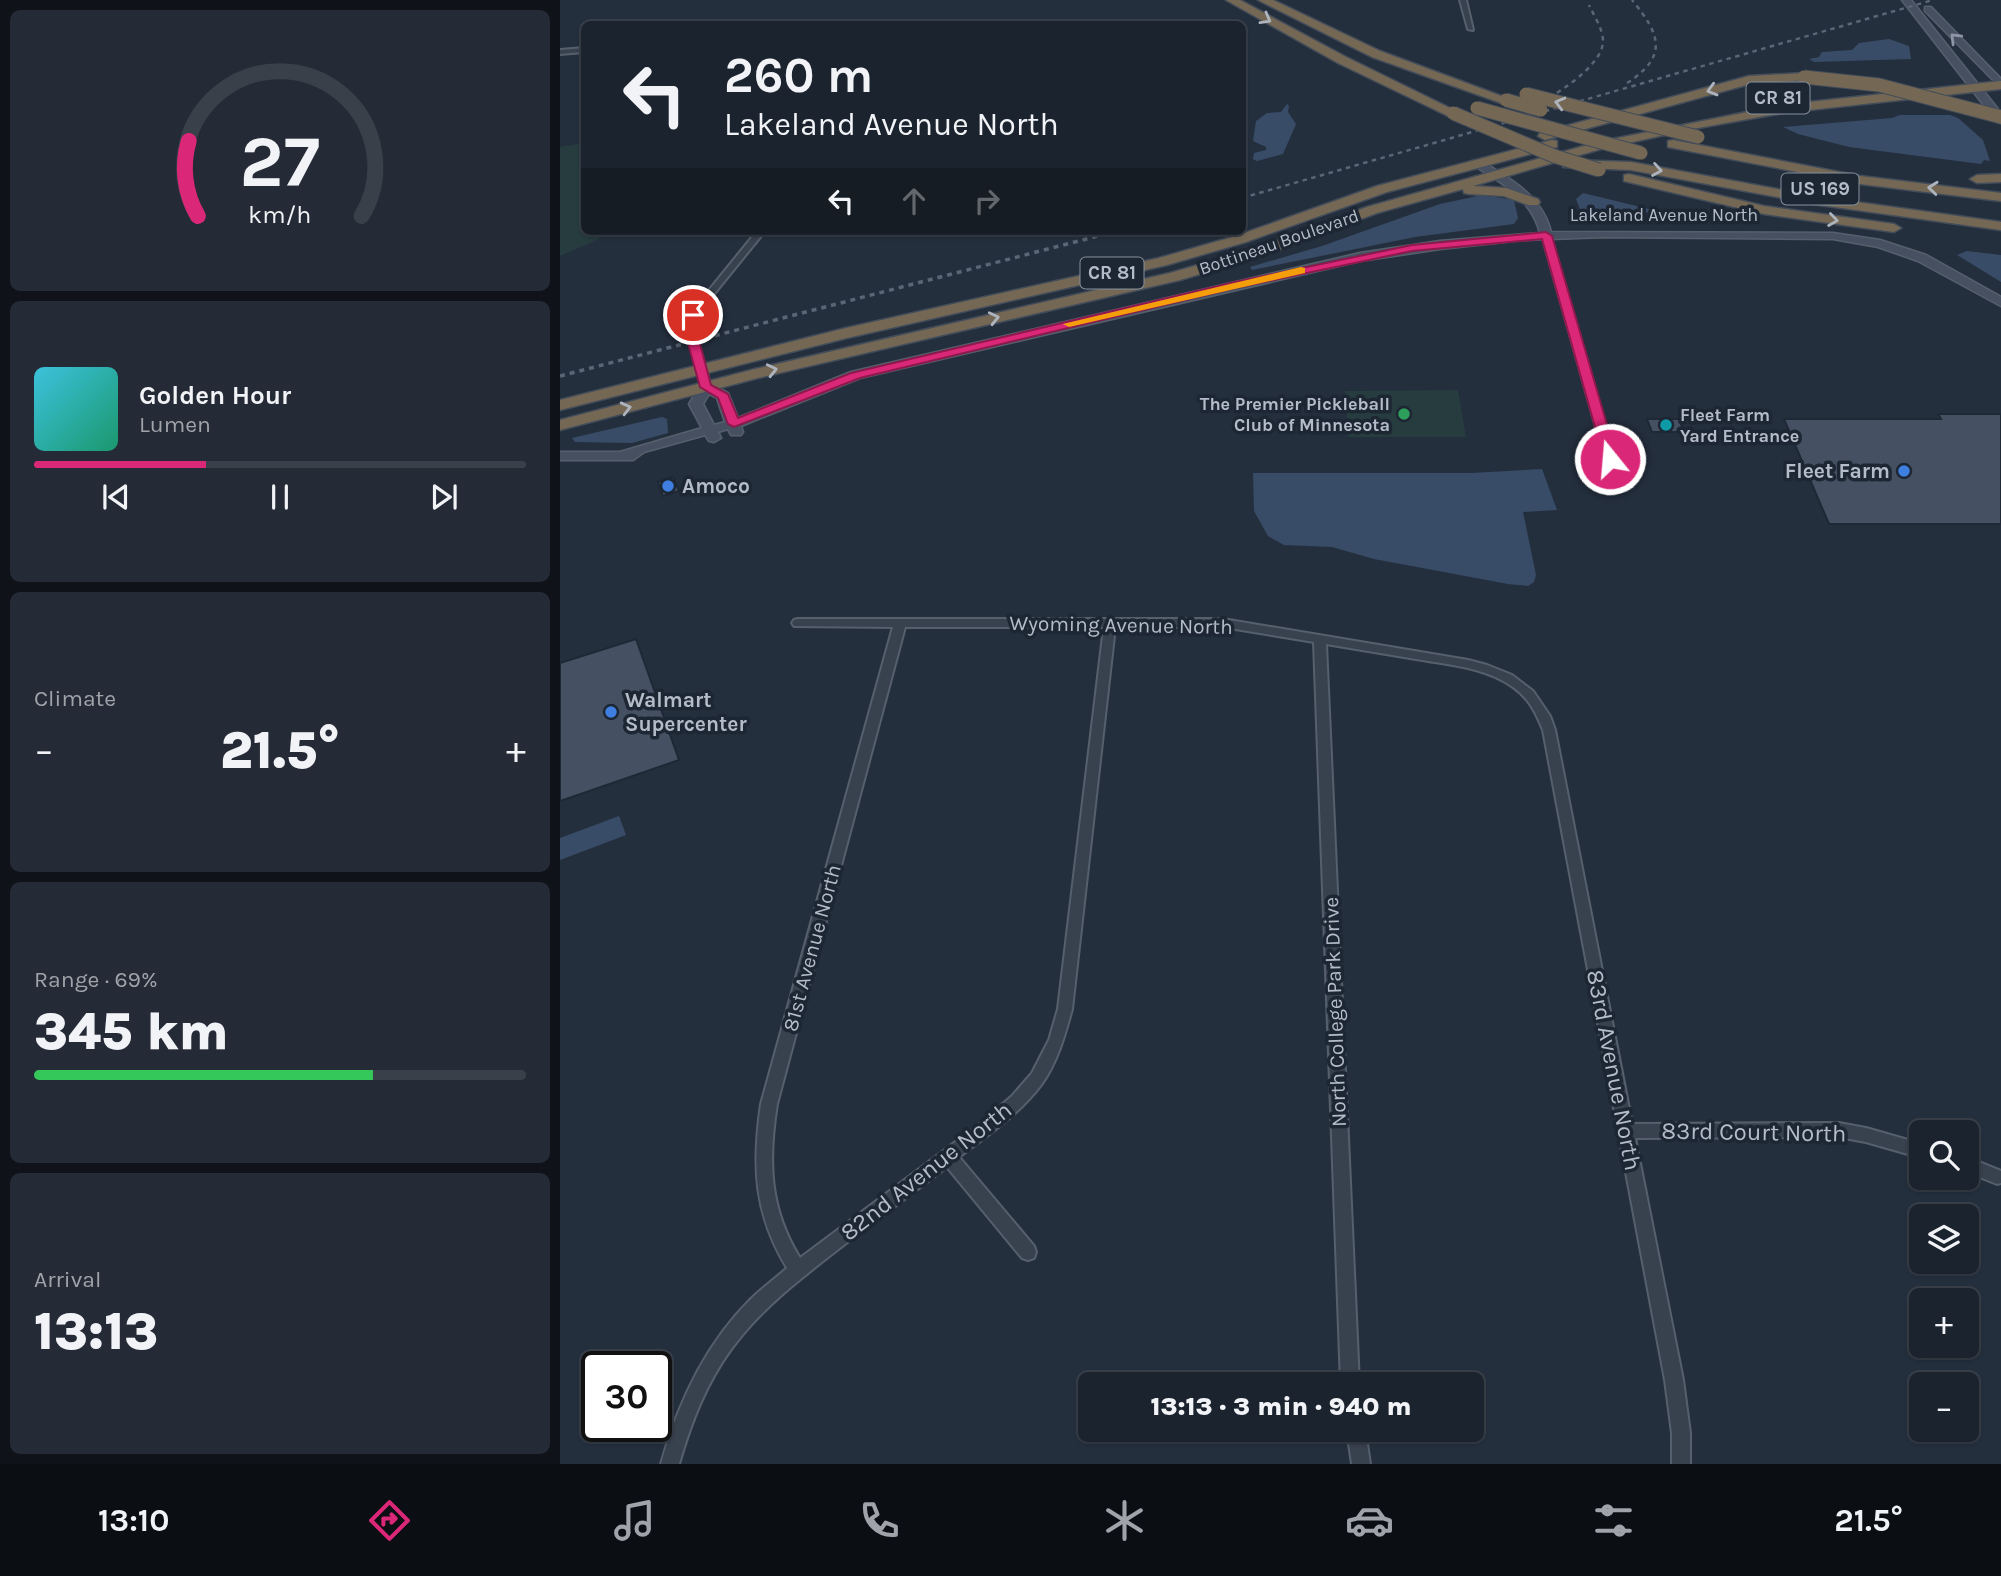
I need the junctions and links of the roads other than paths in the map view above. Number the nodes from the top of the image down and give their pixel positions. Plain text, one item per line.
1 (1232, 0) edge
2 (1264, 0) edge
3 (1463, 0) edge
4 (1906, 0) edge
5 (1920, 0) edge
6 (1322, 29) junction
7 (1471, 29) dead end
8 (1300, 38) junction
9 (581, 50) edge
10 (560, 52) edge
11 (1999, 80) edge
12 (1970, 82) junction
13 (2001, 118) edge
14 (1641, 153) joint
15 (1477, 163) junction
16 (1516, 170) junction
17 (1495, 175) junction
18 (1977, 180) joint
19 (2001, 180) edge
20 (1424, 195) junction
21 (2001, 197) edge
22 (1533, 202) junction
23 (1314, 212) junction
24 (2001, 215) edge
25 (2001, 226) edge
26 (1911, 230) dead end
27 (758, 235) edge
28 (1546, 236) junction
29 (1976, 238) dead end
30 (2001, 241) edge
31 (2001, 302) edge
32 (701, 368) junction
33 (706, 387) junction
34 (560, 405) edge
35 (560, 425) edge
36 (735, 428) junction
37 (712, 434) junction
38 (560, 456) edge
39 (1610, 459) dead end
40 (798, 623) dead end
41 (900, 623) junction
42 (1110, 623) junction
43 (1320, 640) junction
44 (1521, 684) joint
45 (1626, 1131) junction
46 (1909, 1147) edge
47 (949, 1157) junction
48 (1979, 1169) edge
49 (1997, 1177) dead end
50 (1028, 1252) dead end
51 (798, 1270) junction
52 (1350, 1372) edge
53 (1358, 1442) edge
54 (670, 1464) edge
55 (1361, 1464) edge
56 (1681, 1464) edge

1 -> 8 highway, US 169
2 - 6 highway, US 169
3 - 7 street
4 - 12 street
11 -> 5 street
18 -> 6 highway, bridge
21 -> 6 highway, US 169, bridge
8 - 14 highway, US 169, bridge
8 -> 26 highway, bridge
9 - 10 street
11 - 12 highway, Bottineau Boulevard / CR 81
12 - 13 street
12 - 15 highway, Bottineau Boulevard / CR 81
12 - 16 highway, Bottineau Boulevard / CR 81
13 -> 23 highway, bridge
14 - 24 highway, US 169
15 - 17 street
15 - 23 highway, Bottineau Boulevard / CR 81
16 - 17 highway, Bottineau Boulevard / CR 81
16 -> 25 highway
17 - 20 highway, Bottineau Boulevard / CR 81
17 - 22 street
18 - 19 highway
20 - 22 highway
33 -> 20 highway, Bottineau Boulevard / CR 81
22 - 28 street
23 - 32 highway, Bottineau Boulevard / CR 81
27 - 32 street
28 - 31 street, Lakeland Avenue North
28 - 36 street, Lakeland Avenue North
28 - 39 street
29 - 30 highway
32 - 33 street
32 - 34 highway, Bottineau Boulevard / CR 81
35 -> 33 highway, Bottineau Boulevard / CR 81
33 - 36 street
33 - 37 street
36 - 37 street, Lakeland Avenue North
37 - 38 street, Lakeland Avenue North
40 - 41 street, Wyoming Avenue North
41 - 42 street, Wyoming Avenue North
41 - 51 street, 81st Avenue North
42 - 43 street, Wyoming Avenue North
42 - 47 street, 82nd Avenue North
43 - 44 street, Wyoming Avenue North
43 - 52 street, North College Park Drive
44 - 45 street, 83rd Avenue North
45 - 46 street, 83rd Court North
45 - 56 street, 83rd Avenue North
47 - 50 street
47 - 51 street, 82nd Avenue North
48 - 49 street
51 - 54 street, 82nd Avenue North
53 - 55 street

